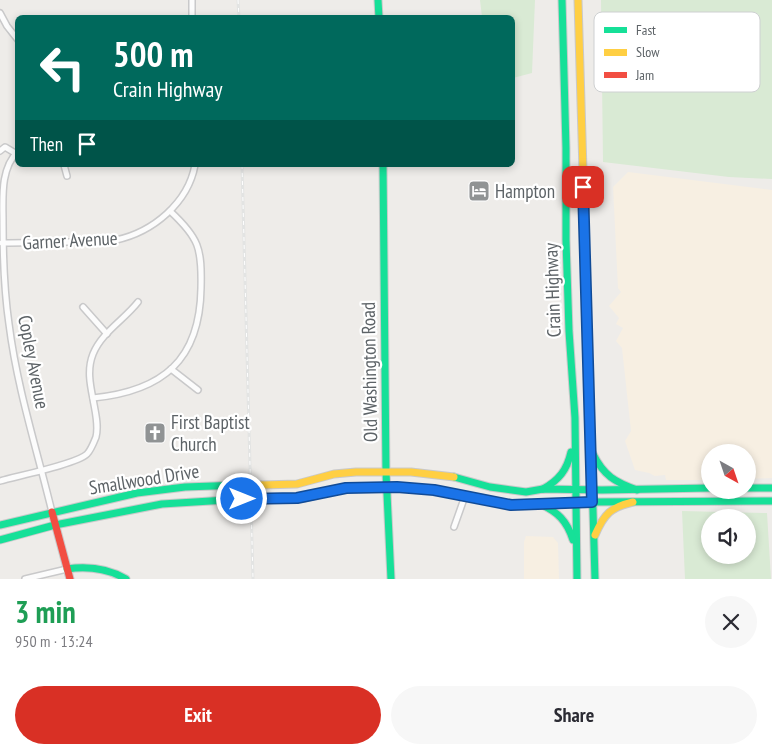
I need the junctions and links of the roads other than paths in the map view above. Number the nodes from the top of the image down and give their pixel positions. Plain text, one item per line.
1 (192, 0) edge
2 (378, 0) edge
3 (562, 0) edge
4 (578, 0) edge
5 (0, 13) edge
6 (192, 15) edge
7 (379, 15) edge
8 (15, 36) edge
9 (0, 151) edge
10 (15, 151) edge
11 (15, 153) edge
12 (65, 167) edge
13 (194, 167) edge
14 (383, 167) edge
15 (67, 176) dead end
16 (170, 211) junction
17 (2, 243) edge
18 (138, 302) dead end
19 (83, 307) dead end
20 (106, 334) junction
21 (171, 369) junction
22 (198, 390) dead end
23 (93, 398) junction
24 (575, 432) junction
25 (591, 448) junction
26 (42, 470) junction
27 (386, 472) junction
28 (0, 481) edge
29 (388, 487) junction
30 (701, 488) edge
31 (756, 488) edge
32 (772, 488) edge
33 (543, 489) junction
34 (575, 489) junction
35 (592, 490) junction
36 (637, 490) junction
37 (464, 496) junction
38 (772, 501) edge
39 (592, 502) junction
40 (633, 502) junction
41 (575, 503) junction
42 (540, 504) junction
43 (52, 512) junction
44 (0, 525) edge
45 (56, 525) junction
46 (454, 526) dead end
47 (0, 540) edge
48 (594, 540) junction
49 (576, 548) junction
50 (67, 569) junction
51 (25, 579) edge
52 (70, 579) edge
53 (126, 579) edge
54 (391, 579) edge
55 (577, 579) edge
56 (595, 579) edge

1 - 6 street
2 - 7 main road
3 - 24 main road, Crain Highway
4 - 25 main road, Crain Highway
5 - 8 street
9 - 10 street
11 - 17 street, Copley Avenue
12 - 15 street
13 - 16 street, Garner Avenue
14 - 27 main road, Old Washington Road
16 - 17 street, Garner Avenue
16 - 21 street
17 - 26 street, Copley Avenue
18 - 20 street
19 - 20 street
20 - 23 street
21 - 22 street
21 - 23 street
23 - 26 street
24 - 33 main road
24 - 34 main road, Crain Highway
25 - 35 main road, Crain Highway
25 - 36 main road
26 - 28 street
26 - 43 street, Copley Avenue
27 - 29 main road, Old Washington Road
27 - 33 main road, Smallwood Drive
27 - 43 main road, Smallwood Drive, bridge
29 - 37 main road, Smallwood Drive
29 - 45 main road, Smallwood Drive, bridge
29 - 54 main road, Old Washington Road
30 - 36 main road, Smallwood Drive
31 - 32 main road
33 - 34 main road, Smallwood Drive
34 - 35 main road, Smallwood Drive
34 - 41 main road, Crain Highway
35 - 36 main road, Smallwood Drive
35 - 39 main road, Crain Highway
37 - 42 main road, Smallwood Drive
37 - 46 street
38 - 40 main road, Smallwood Drive
39 - 40 main road, Smallwood Drive
39 - 41 main road, Smallwood Drive
39 - 48 main road, Crain Highway
40 - 48 main road
41 - 42 main road, Smallwood Drive
41 - 49 main road, Crain Highway
42 - 49 main road
43 - 44 main road, Smallwood Drive
43 - 45 main road, Copley Avenue
45 - 47 main road, Smallwood Drive
45 - 50 main road, Copley Avenue
48 - 56 main road, Crain Highway
49 - 55 main road, Crain Highway
50 - 51 street
50 - 52 main road, Copley Avenue
50 - 53 main road

